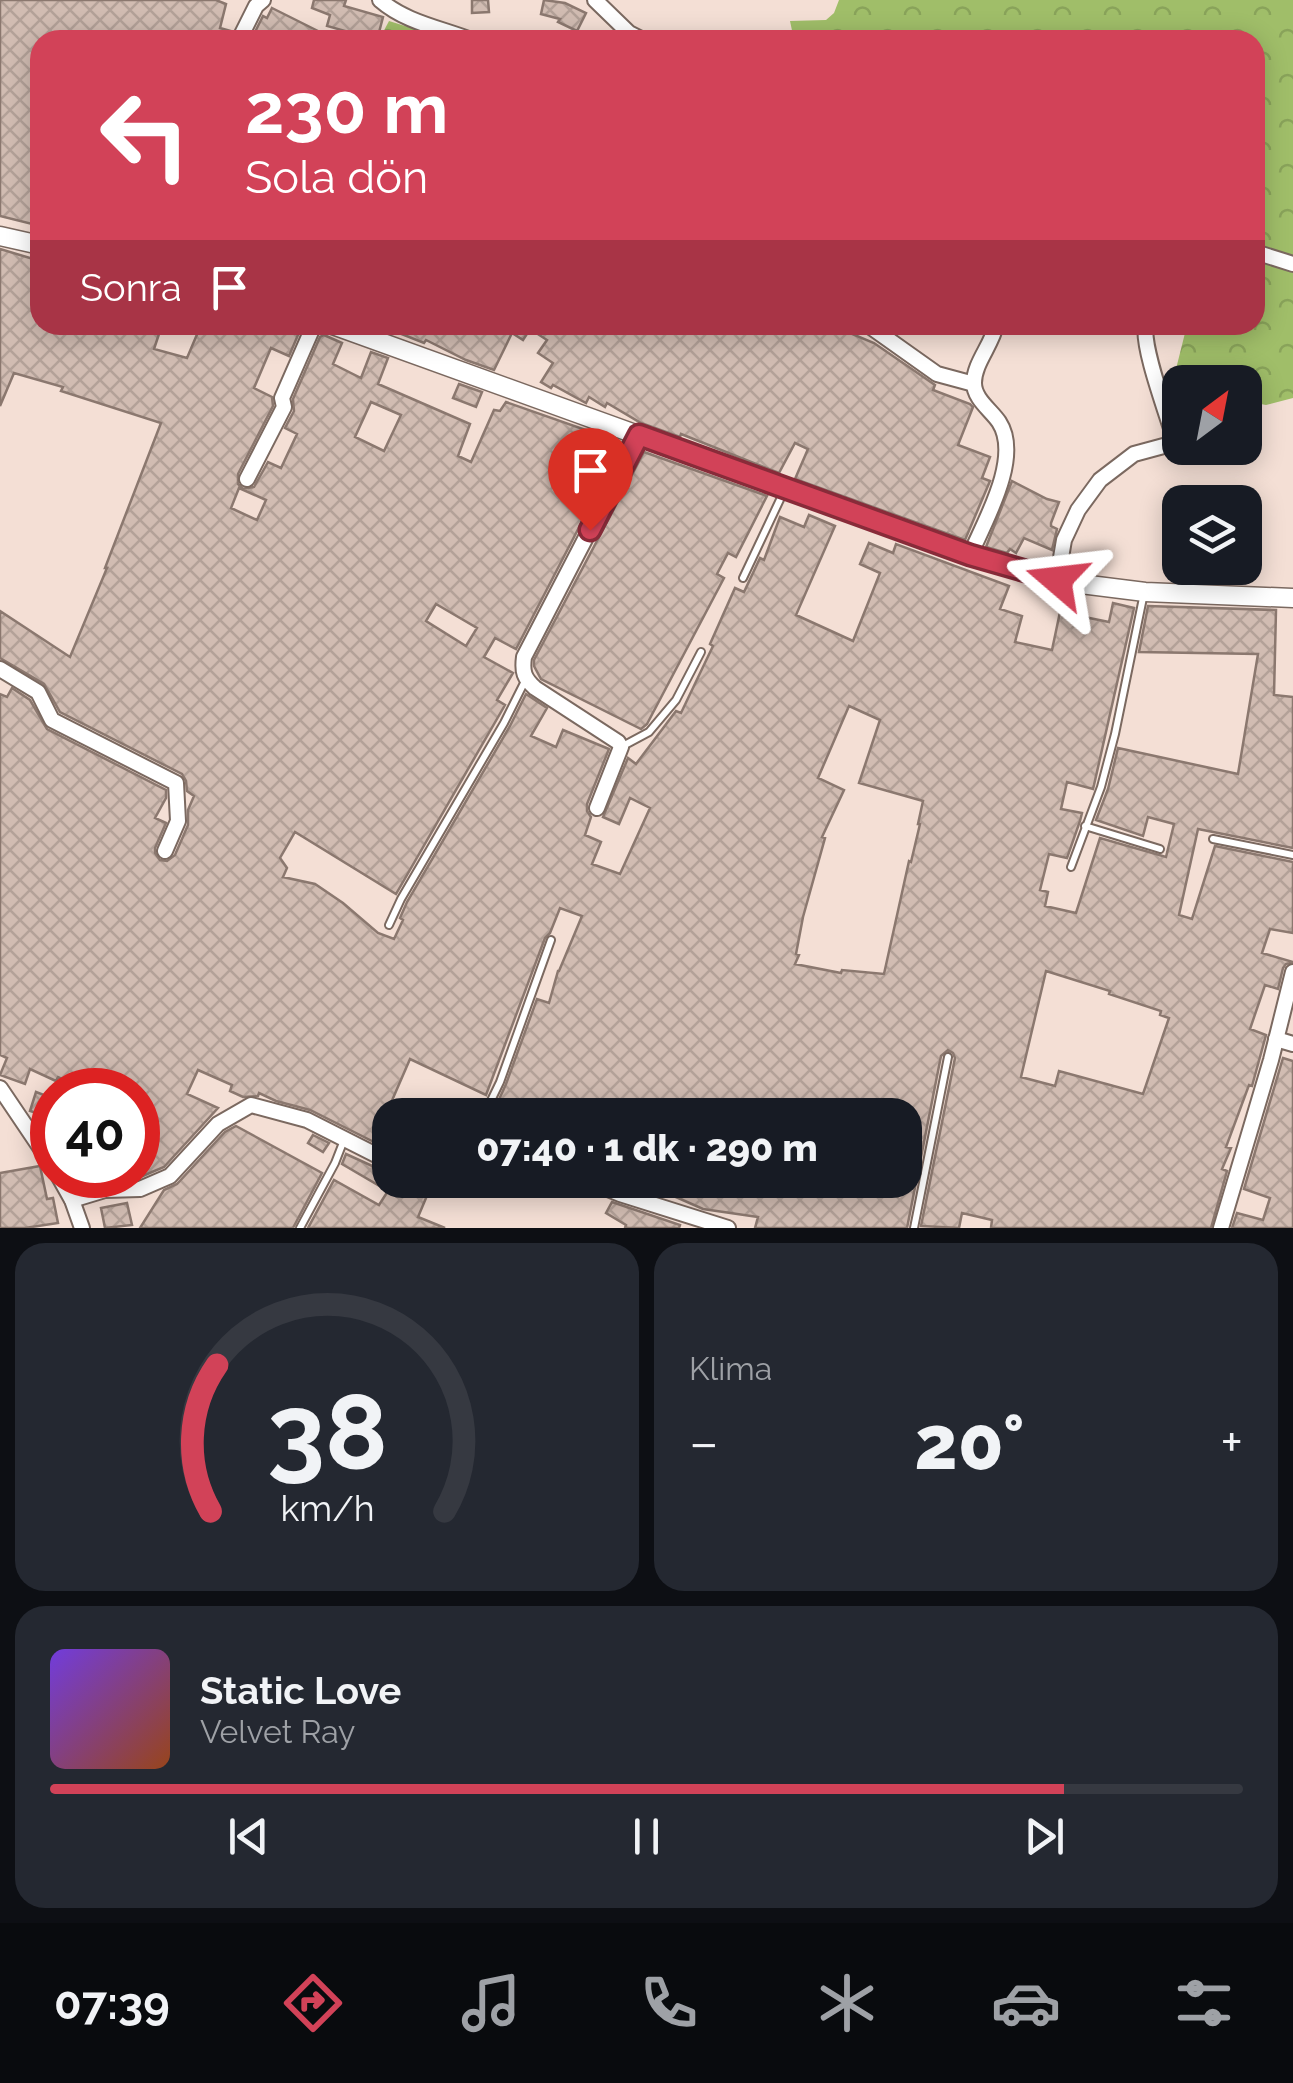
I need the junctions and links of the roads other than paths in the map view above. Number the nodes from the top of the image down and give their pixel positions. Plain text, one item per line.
1 (263, 0) edge
2 (380, 0) edge
3 (595, 0) edge
4 (244, 30) edge
5 (442, 30) edge
6 (626, 30) edge
7 (0, 236) edge
8 (30, 242) edge
9 (1265, 257) edge
10 (1293, 264) edge
11 (310, 335) edge
12 (361, 335) edge
13 (882, 335) edge
14 (992, 335) edge
15 (1145, 335) edge
16 (974, 384) junction
17 (639, 435) junction
18 (248, 479) dead end
19 (786, 488) junction
20 (970, 555) junction
21 (742, 578) dead end
22 (1057, 580) junction
23 (1145, 592) junction
24 (1293, 598) edge
25 (701, 652) dead end
26 (0, 669) edge
27 (526, 680) junction
28 (621, 747) junction
29 (597, 808) dead end
30 (1084, 826) junction
31 (1212, 838) dead end
32 (1160, 849) dead end
33 (165, 850) dead end
34 (1293, 855) edge
35 (1071, 867) dead end
36 (389, 925) dead end
37 (551, 940) dead end
38 (1293, 972) edge
39 (1276, 1039) junction
40 (1293, 1044) edge
41 (948, 1057) dead end
42 (0, 1088) edge
43 (492, 1098) edge
44 (30, 1132) edge
45 (344, 1139) junction
46 (372, 1153) edge
47 (633, 1198) edge
48 (72, 1200) joint
49 (82, 1228) edge
50 (300, 1228) edge
51 (728, 1228) edge
52 (914, 1228) edge
53 (1221, 1228) edge

1 - 4 street
2 - 5 street
3 - 6 street
7 - 8 street
9 - 10 street
11 - 18 street
12 - 17 street
13 - 16 street
14 - 16 street
15 - 22 street
16 - 20 street
17 - 19 street
17 - 27 street
19 - 20 street
19 - 21 lane
20 - 22 street
22 - 23 street
23 - 24 street
23 - 30 lane
25 - 28 lane
26 - 33 street
27 - 28 street
27 - 36 lane
28 - 29 street
30 - 32 lane
30 - 35 lane
31 - 34 lane
37 - 43 lane
38 - 39 street
39 - 40 street
39 - 53 street
41 - 52 lane
42 - 44 street
45 - 46 street
45 - 48 street
45 - 50 lane
47 - 51 street
48 - 49 street

